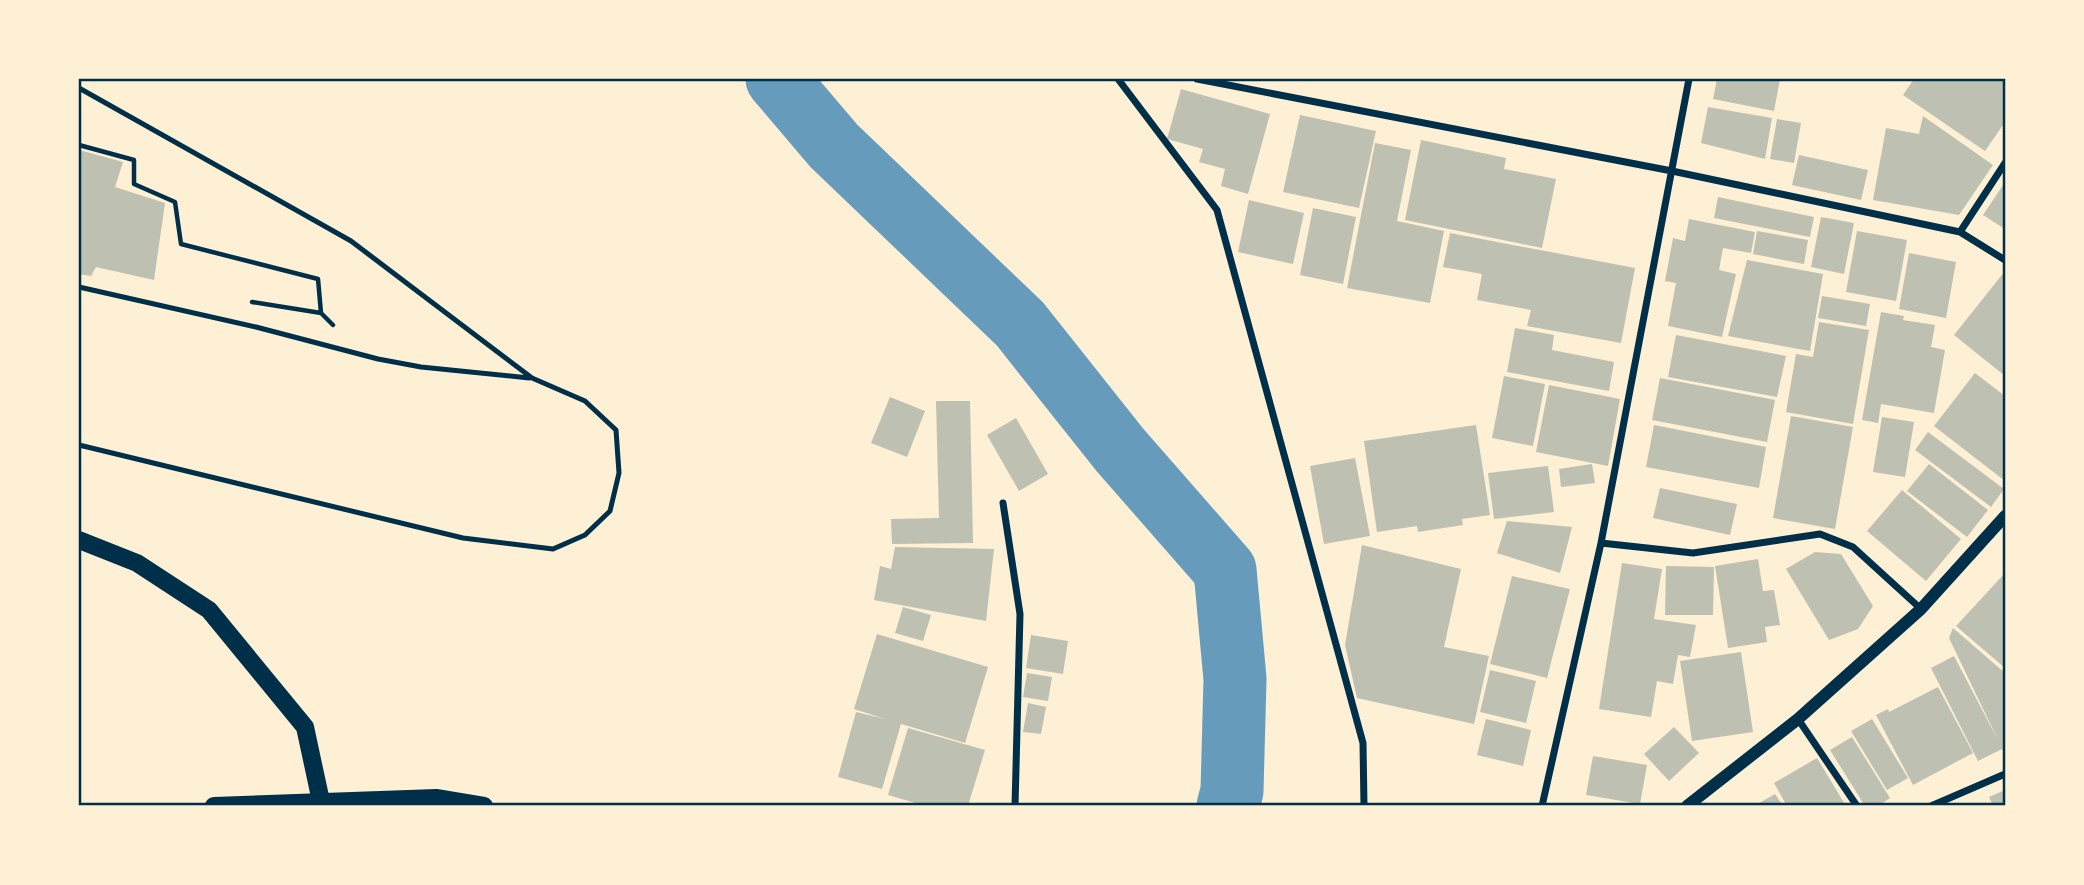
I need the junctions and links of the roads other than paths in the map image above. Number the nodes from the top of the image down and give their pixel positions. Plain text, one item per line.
1 (1118, 79) edge
2 (1197, 79) edge
3 (1689, 79) edge
4 (79, 88) edge
5 (2005, 163) edge
6 (1672, 171) junction
7 (1959, 232) junction
8 (2005, 260) edge
9 (79, 287) edge
10 (532, 378) junction
11 (79, 445) edge
12 (1003, 503) dead end
13 (2005, 516) edge
14 (79, 540) edge
15 (1601, 542) junction
16 (1921, 609) junction
17 (1798, 719) junction
18 (2005, 774) edge
19 (214, 806) edge
20 (322, 806) edge
21 (484, 806) edge
22 (1014, 806) edge
23 (1364, 806) edge
24 (1542, 806) edge
25 (1687, 806) edge
26 (1857, 806) edge
27 (1931, 806) edge

1 - 23 street
2 - 6 street
3 - 6 street
4 - 10 lane
5 - 7 street
6 - 7 street
6 - 15 street
7 - 8 street
9 - 10 lane
10 - 11 lane
12 - 22 street
13 - 16 street
14 - 20 main road
15 - 16 street
15 - 24 street
16 - 17 street
17 - 25 street
17 - 26 street
18 - 27 street
19 - 21 main road

